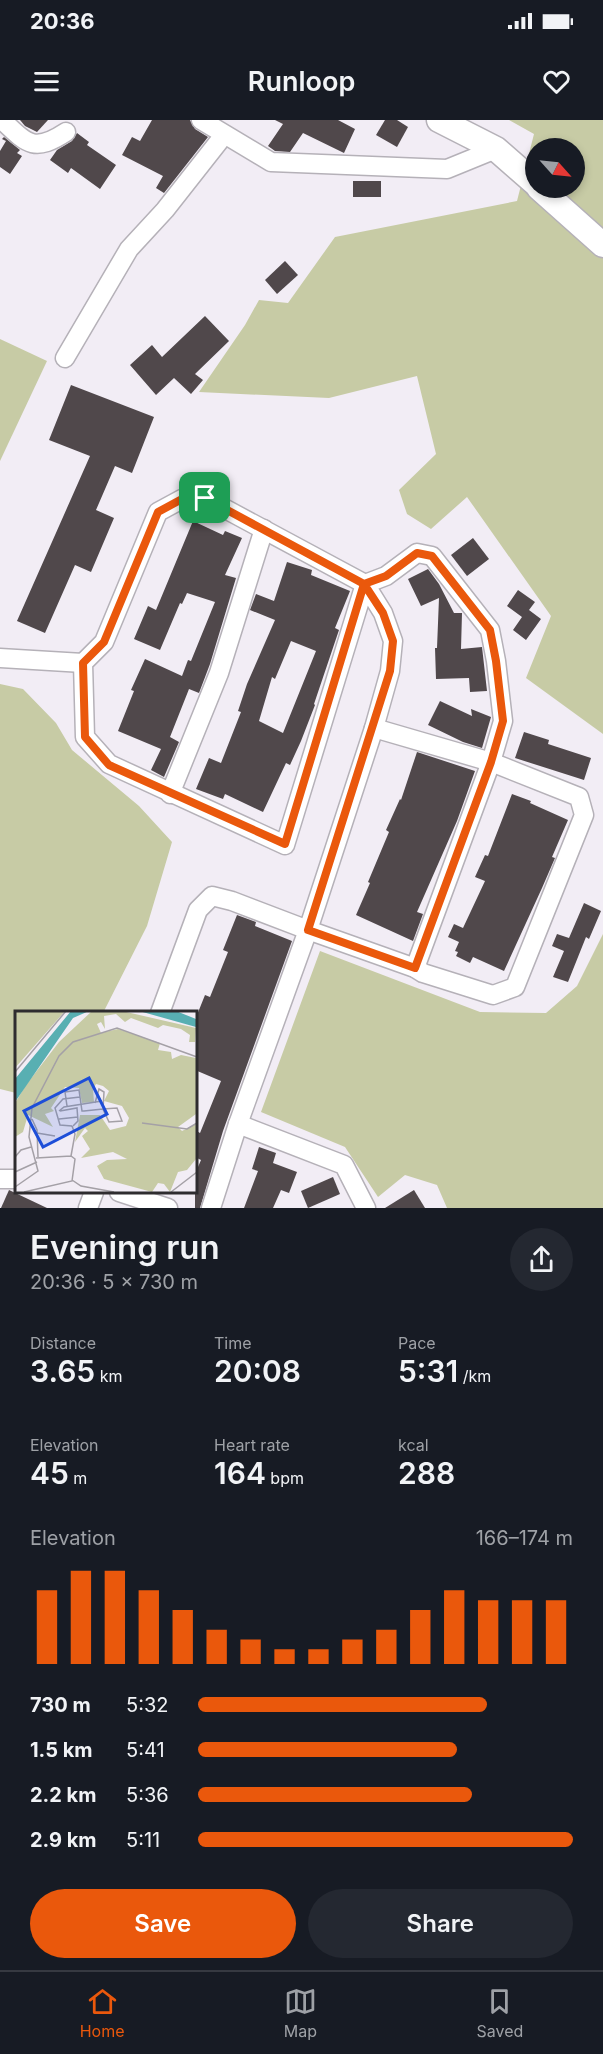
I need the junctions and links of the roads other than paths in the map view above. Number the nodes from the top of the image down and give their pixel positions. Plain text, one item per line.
1 (2, 120) edge
2 (201, 120) edge
3 (438, 120) edge
4 (66, 132) dead end
5 (224, 135) junction
6 (496, 149) junction
7 (525, 174) edge
8 (550, 198) edge
9 (603, 245) edge
10 (65, 358) dead end
11 (264, 529) junction
12 (364, 584) junction
13 (0, 658) edge
14 (83, 663) junction
15 (374, 728) junction
16 (491, 762) junction
17 (171, 794) junction
18 (308, 930) junction
19 (415, 968) junction
20 (161, 1011) edge
21 (238, 1124) junction
22 (93, 1193) edge
23 (125, 1193) edge
24 (88, 1208) edge
25 (168, 1208) edge
26 (211, 1208) edge
27 (366, 1208) edge

1 - 4 street
2 - 5 street
3 - 6 main road
5 - 6 street
5 - 10 street
6 - 7 main road
8 - 9 main road
11 - 12 street
11 - 14 street
11 - 17 street
12 - 15 street
12 - 16 street
12 - 17 street
13 - 14 street
14 - 17 street
15 - 16 street
15 - 18 street
16 - 19 street
16 - 19 street
18 - 19 street
18 - 20 street
18 - 21 street
21 - 26 street
21 - 27 street
22 - 24 street
23 - 25 street

